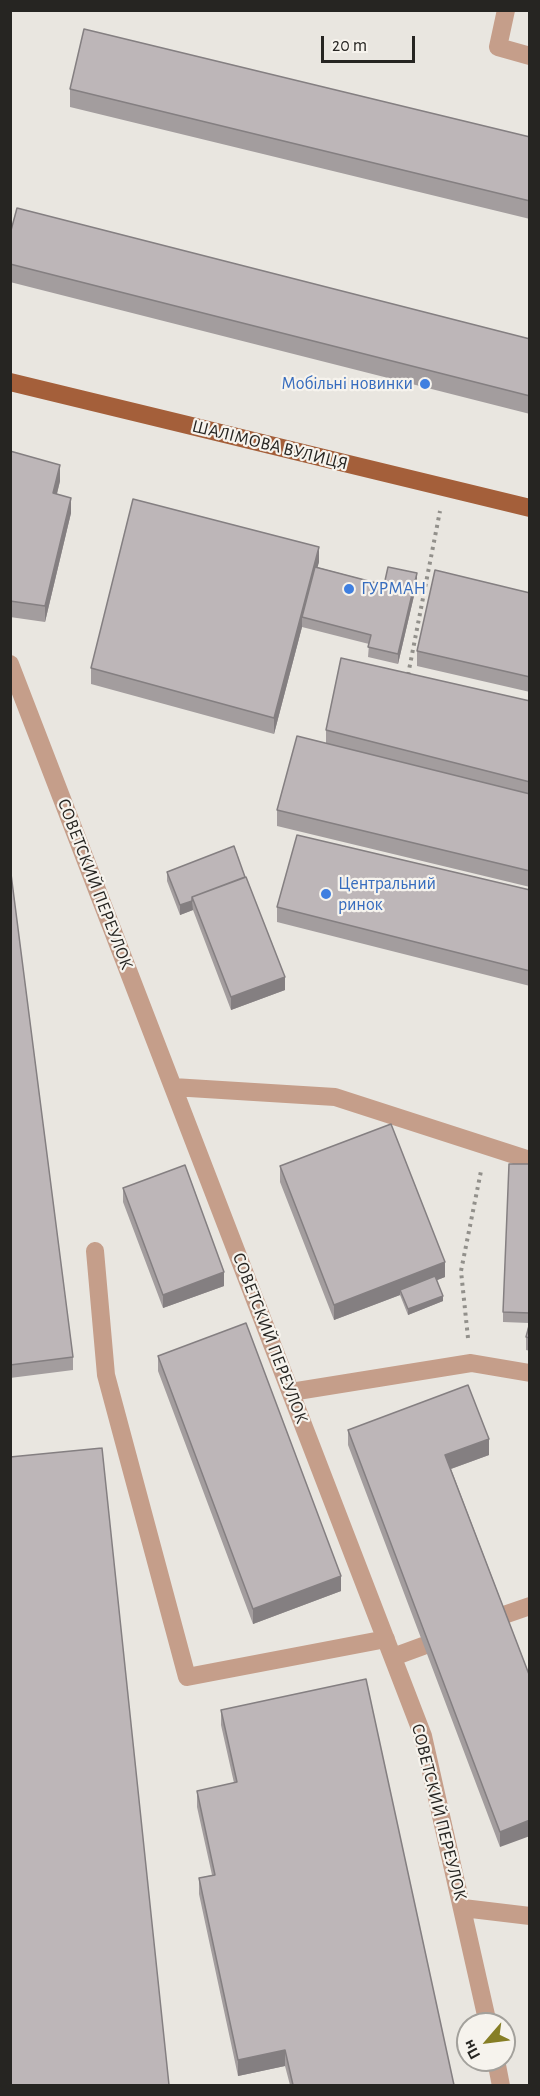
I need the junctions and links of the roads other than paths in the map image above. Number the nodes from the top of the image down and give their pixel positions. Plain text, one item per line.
1 (506, 10) edge
2 (530, 56) edge
3 (10, 382) edge
4 (530, 508) edge
5 (10, 664) edge
6 (173, 1087) junction
7 (530, 1160) edge
8 (95, 1251) dead end
9 (530, 1373) edge
10 (291, 1392) junction
11 (530, 1606) edge
12 (501, 1616) edge
13 (386, 1639) junction
14 (423, 1646) edge
15 (393, 1657) junction
16 (463, 1908) junction
17 (530, 1916) edge
18 (485, 2012) edge

1 - 2 street
3 - 4 main road, ШАЛІМОВА ВУЛИЦЯ
5 - 6 street, СОВЕТСКИЙ ПЕРЕУЛОК
6 - 7 street
6 - 10 street, СОВЕТСКИЙ ПЕРЕУЛОК
8 - 13 street
9 - 10 street
10 - 13 street, СОВЕТСКИЙ ПЕРЕУЛОК
11 - 12 street
13 - 15 street, СОВЕТСКИЙ ПЕРЕУЛОК
14 - 15 street
15 - 16 street, СОВЕТСКИЙ ПЕРЕУЛОК
16 - 17 street
16 - 18 street, СОВЕТСКИЙ ПЕРЕУЛОК

